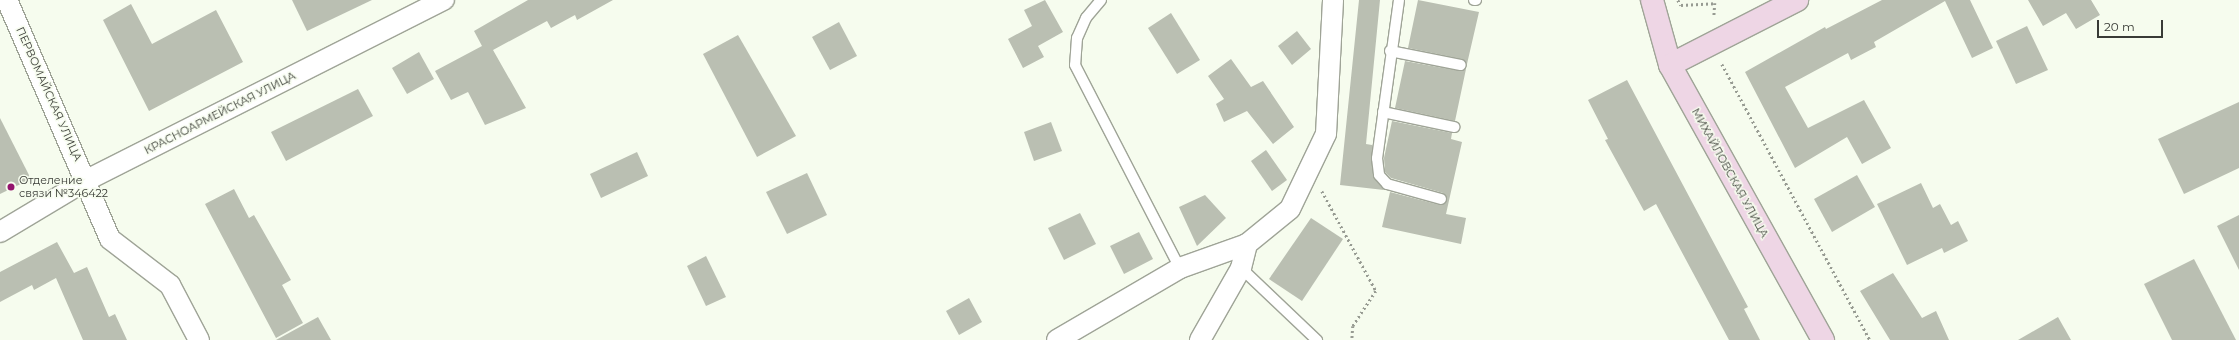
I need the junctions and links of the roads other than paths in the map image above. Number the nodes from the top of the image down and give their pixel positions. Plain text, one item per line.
1 (7, 0) edge
2 (444, 0) edge
3 (1101, 0) edge
4 (1333, 0) edge
5 (1399, 0) edge
6 (1652, 0) edge
7 (1797, 0) edge
8 (1390, 51) junction
9 (1461, 65) dead end
10 (1670, 65) junction
11 (1383, 112) junction
12 (1454, 127) dead end
13 (87, 180) junction
14 (1441, 198) dead end
15 (0, 232) edge
16 (1248, 244) junction
17 (1180, 268) junction
18 (1241, 268) junction
19 (199, 340) edge
20 (1057, 340) edge
21 (1200, 340) edge
22 (1317, 340) edge
23 (1822, 340) edge

1 - 13 street, ПЕРВОМАЙСКАЯ УЛИЦА
2 - 13 street, КРАСНОАРМЕЙСКАЯ УЛИЦА
3 - 17 lane
4 - 16 street
5 - 8 lane
6 - 10 main road, МИХАЙЛОВСКАЯ УЛИЦА
7 - 10 main road
8 - 9 lane
8 - 11 lane
10 - 23 main road, МИХАЙЛОВСКАЯ УЛИЦА
11 - 12 lane
11 - 14 lane
13 - 15 street, КРАСНОАРМЕЙСКАЯ УЛИЦА
13 - 19 street, ПЕРВОМАЙСКАЯ УЛИЦА
16 - 17 street
16 - 18 street
17 - 20 street
18 - 21 street
18 - 22 lane

